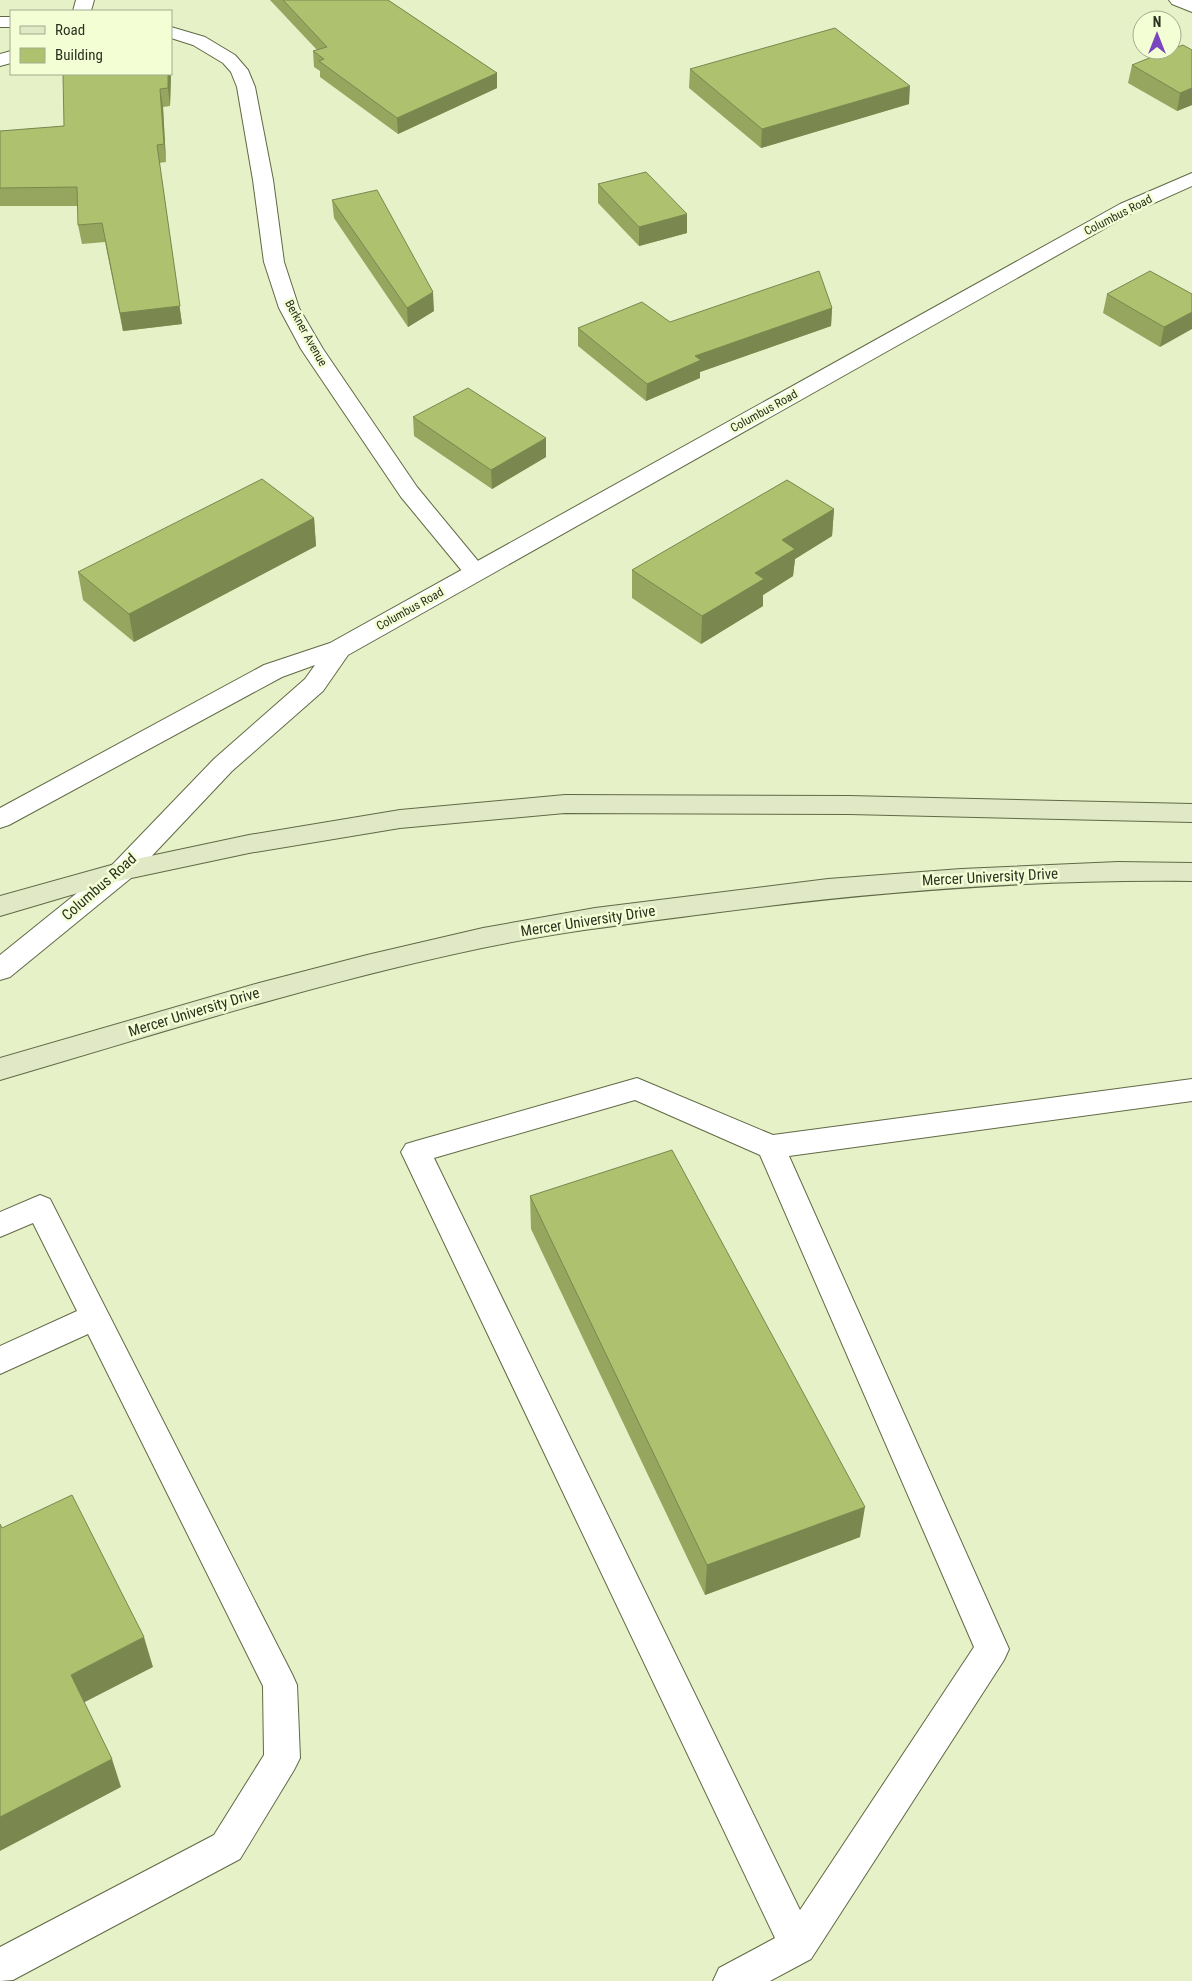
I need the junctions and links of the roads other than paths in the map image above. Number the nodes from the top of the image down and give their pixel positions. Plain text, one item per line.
1 (1178, 0) edge
2 (1192, 6) edge
3 (172, 32) edge
4 (1192, 180) edge
5 (475, 572) junction
6 (339, 649) junction
7 (1192, 813) edge
8 (0, 819) edge
9 (122, 871) junction
10 (1192, 872) edge
11 (0, 906) edge
12 (0, 970) edge
13 (0, 1069) edge
14 (1192, 1090) edge
15 (771, 1146) junction
16 (0, 1225) edge
17 (95, 1316) junction
18 (0, 1361) edge
19 (798, 1946) junction
20 (0, 1967) edge
21 (732, 1981) edge

1 - 2 street
3 - 5 street, Berkner Avenue
4 - 5 street, Columbus Road
5 - 6 street, Columbus Road
6 - 8 street, Columbus Road
6 - 9 street, Columbus Road
7 - 9 main road
9 - 11 main road
9 - 12 street, Columbus Road
10 - 13 main road, Mercer University Drive
14 - 15 street
15 - 19 street
15 - 19 street
16 - 17 street
17 - 18 street
17 - 20 street
19 - 21 street

